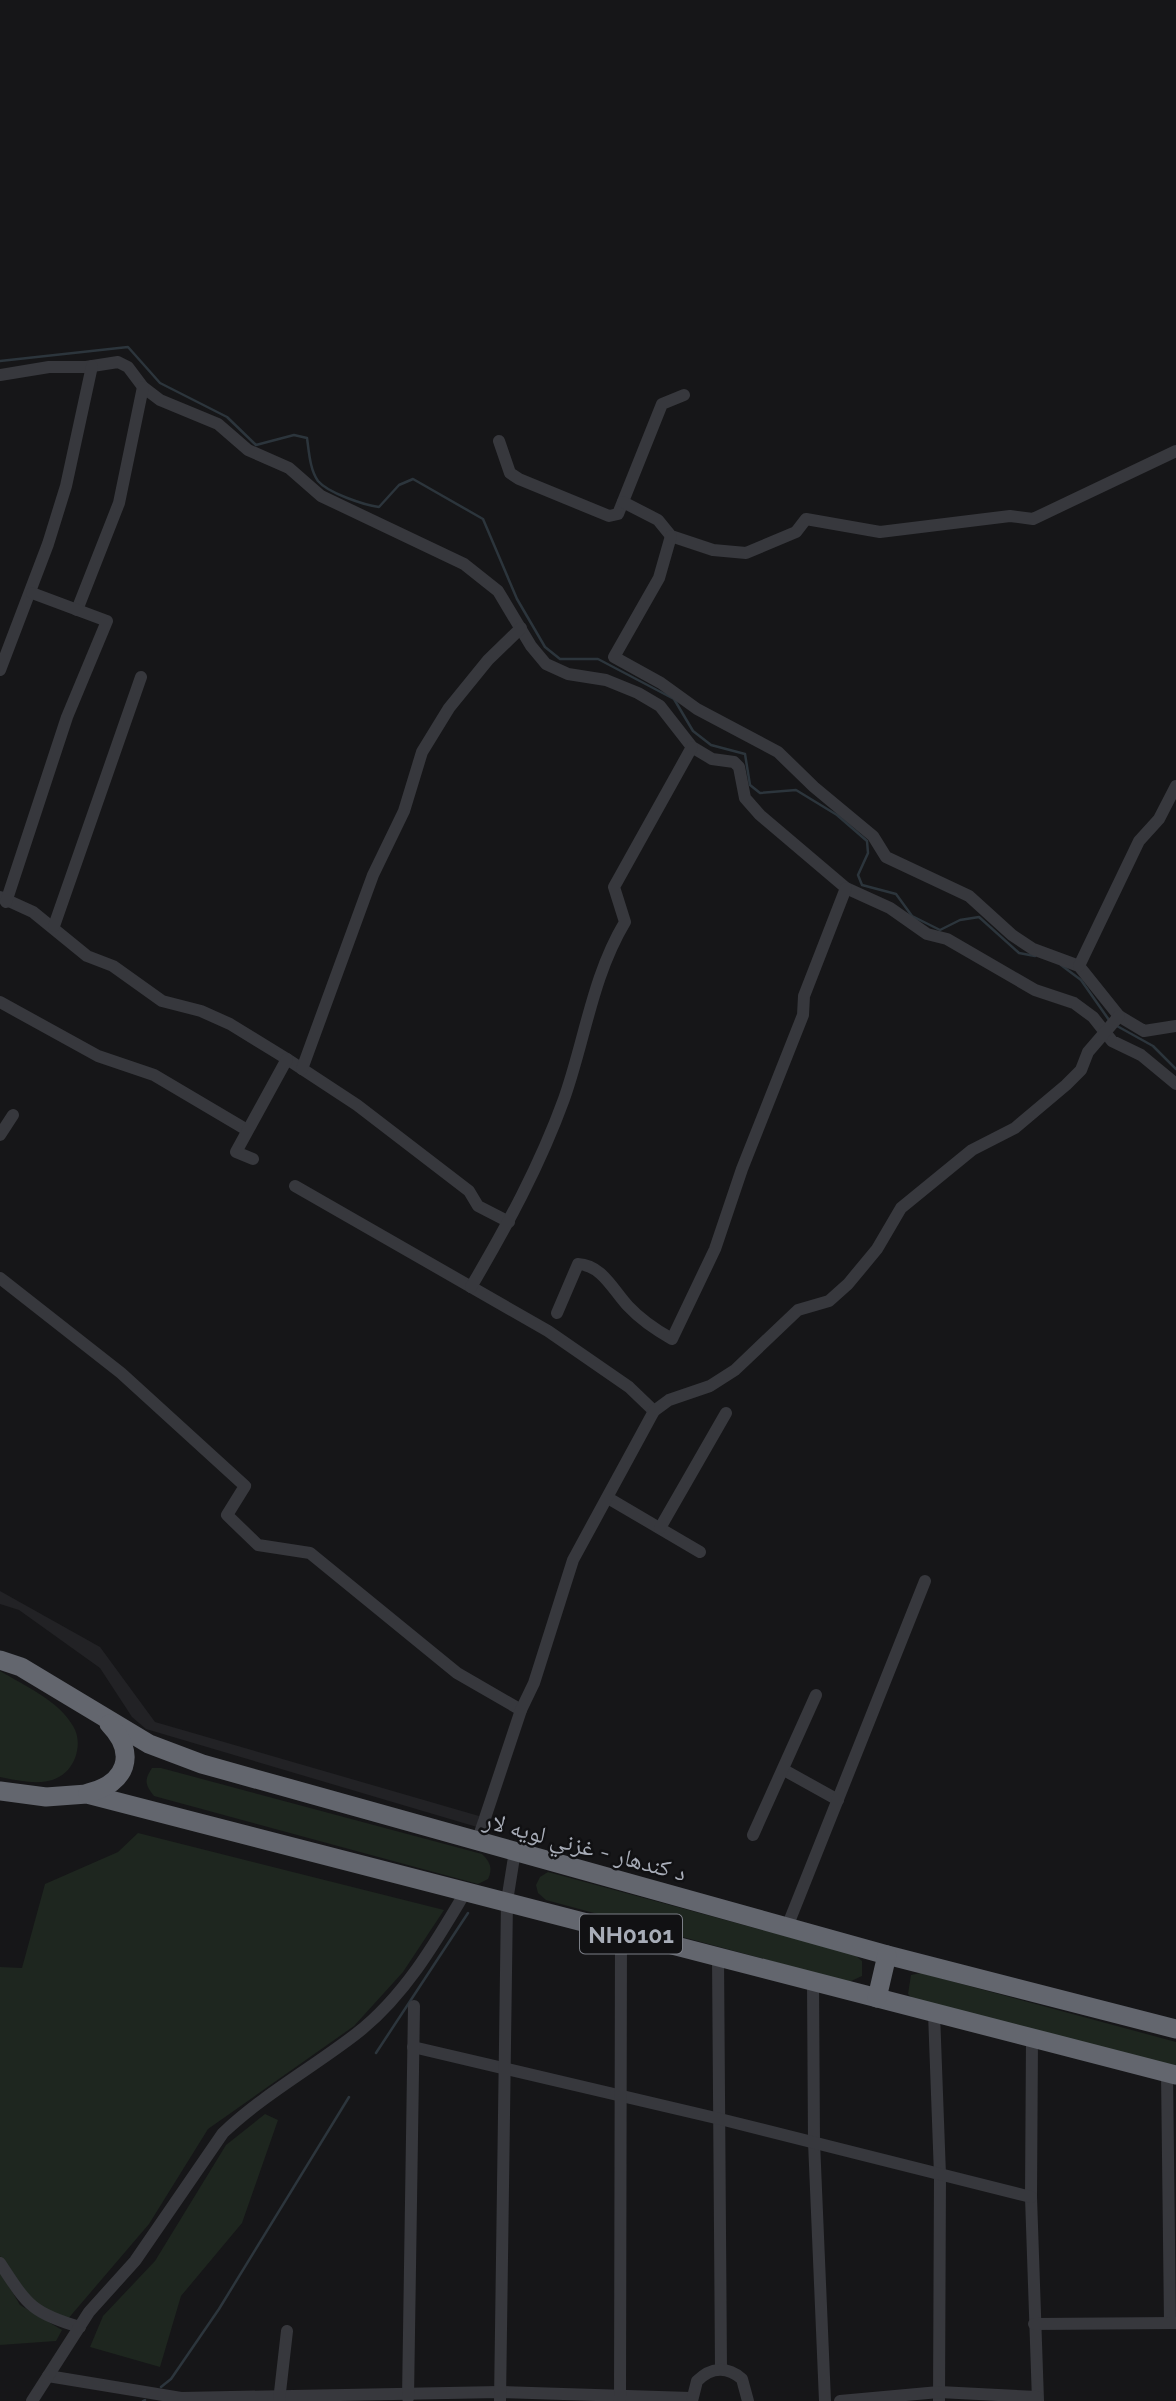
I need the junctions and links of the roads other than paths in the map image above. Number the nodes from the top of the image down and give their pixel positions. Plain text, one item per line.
1 (92, 366) junction
2 (0, 375) edge
3 (144, 387) junction
4 (684, 395) dead end
5 (499, 441) dead end
6 (1176, 451) edge
7 (623, 502) junction
8 (671, 536) junction
9 (32, 593) junction
10 (77, 610) junction
11 (522, 628) junction
12 (0, 670) edge
13 (141, 677) dead end
14 (692, 747) junction
15 (1176, 786) edge
16 (846, 888) junction
17 (3, 899) edge
18 (54, 926) junction
19 (1079, 966) junction
20 (0, 1002) edge
21 (1112, 1025) junction
22 (1176, 1026) edge
23 (287, 1059) junction
24 (302, 1069) junction
25 (1176, 1083) edge
26 (13, 1115) dead end
27 (0, 1135) edge
28 (244, 1136) junction
29 (253, 1159) dead end
30 (295, 1186) dead end
31 (509, 1222) junction
32 (0, 1278) edge
33 (471, 1287) junction
34 (557, 1313) dead end
35 (654, 1412) junction
36 (726, 1413) dead end
37 (608, 1497) junction
38 (660, 1528) junction
39 (700, 1552) dead end
40 (925, 1581) dead end
41 (0, 1650) edge
42 (0, 1660) edge
43 (21, 1667) junction
44 (816, 1695) dead end
45 (521, 1710) junction
46 (100, 1714) junction
47 (784, 1770) junction
48 (0, 1791) edge
49 (87, 1794) junction
50 (838, 1800) junction
51 (753, 1835) dead end
52 (477, 1842) junction
53 (515, 1851) junction
54 (466, 1891) junction
55 (507, 1901) junction
56 (787, 1927) junction
57 (621, 1932) junction
58 (887, 1955) junction
59 (718, 1956) junction
60 (813, 1982) junction
61 (877, 1998) junction
62 (414, 2006) dead end
63 (934, 2013) junction
64 (1176, 2029) edge
65 (1032, 2038) junction
66 (412, 2047) junction
67 (506, 2069) junction
68 (1172, 2074) edge
69 (621, 2095) junction
70 (720, 2119) junction
71 (814, 2142) junction
72 (940, 2175) junction
73 (1031, 2197) junction
74 (0, 2263) edge
75 (1173, 2323) edge
76 (1034, 2324) junction
77 (80, 2327) junction
78 (287, 2331) dead end
79 (721, 2369) junction
80 (48, 2376) junction
81 (408, 2397) edge
82 (500, 2397) edge
83 (939, 2397) edge
84 (279, 2398) edge
85 (345, 2398) edge
86 (222, 2399) edge
87 (620, 2399) edge
88 (1037, 2399) edge
89 (181, 2400) edge
90 (691, 2400) edge
91 (32, 2401) edge
92 (748, 2401) edge
93 (825, 2401) edge
94 (839, 2401) edge

1 - 2 street
1 - 3 street
1 - 9 street
3 - 10 street
3 - 11 street
4 - 7 street
5 - 7 street
6 - 8 street
7 - 8 street
8 - 19 street
9 - 10 street
9 - 12 street
10 - 17 street
11 - 14 street
11 - 24 street
13 - 18 street
14 - 16 street
14 - 31 street
15 - 19 street
16 - 21 street
16 - 34 street
17 - 18 street
18 - 23 street
19 - 21 street
20 - 28 street
21 - 22 street
21 - 25 street
21 - 35 street
23 - 24 street
23 - 28 street
24 - 31 street
26 - 27 street
28 - 29 street
30 - 33 street
31 - 33 street
32 - 45 street
33 - 35 street
35 - 37 street
36 - 38 street
37 - 38 street
37 - 45 street
38 - 39 street
40 - 50 street
41 - 43 highway
42 - 43 highway, د کندهار - غزني لويه لار / NH0101
43 - 46 highway, د کندهار - غزني لويه لار / NH0101
44 - 47 street
45 - 52 street
46 - 49 highway, NH0101
46 - 52 highway, د کندهار - غزني لويه لار / NH0101
47 - 50 street
47 - 51 street
48 - 49 highway, NH0101
49 - 54 highway, NH0101
50 - 56 street
52 - 53 highway, د کندهار - غزني لويه لار / NH0101
53 - 55 street
53 - 56 highway, د کندهار - غزني لويه لار / NH0101
54 - 55 highway, NH0101
54 - 77 street
55 - 57 highway, NH0101
55 - 67 street
56 - 58 highway, د کندهار - غزني لويه لار / NH0101
57 - 59 highway, NH0101
57 - 69 street
58 - 61 highway
58 - 64 highway, د کندهار - غزني لويه لار / NH0101
59 - 60 highway, NH0101
59 - 70 street
60 - 61 highway, NH0101
60 - 71 street
61 - 63 highway, NH0101
62 - 66 street
63 - 65 highway, NH0101
63 - 72 street
65 - 68 highway, NH0101
65 - 73 street
66 - 67 street
66 - 81 street
67 - 69 street
67 - 82 street
68 - 75 street
69 - 70 street
69 - 87 street
70 - 71 street
70 - 79 street
71 - 72 street
71 - 93 street
72 - 73 street
72 - 83 street
73 - 76 street
74 - 77 street
75 - 76 street
76 - 88 street
77 - 80 street
78 - 84 street
79 - 90 street
79 - 92 street
80 - 89 street
80 - 91 street
81 - 82 street
81 - 85 street
82 - 87 street
83 - 88 street
83 - 94 street
84 - 85 street
84 - 86 street
86 - 89 street
87 - 90 street

